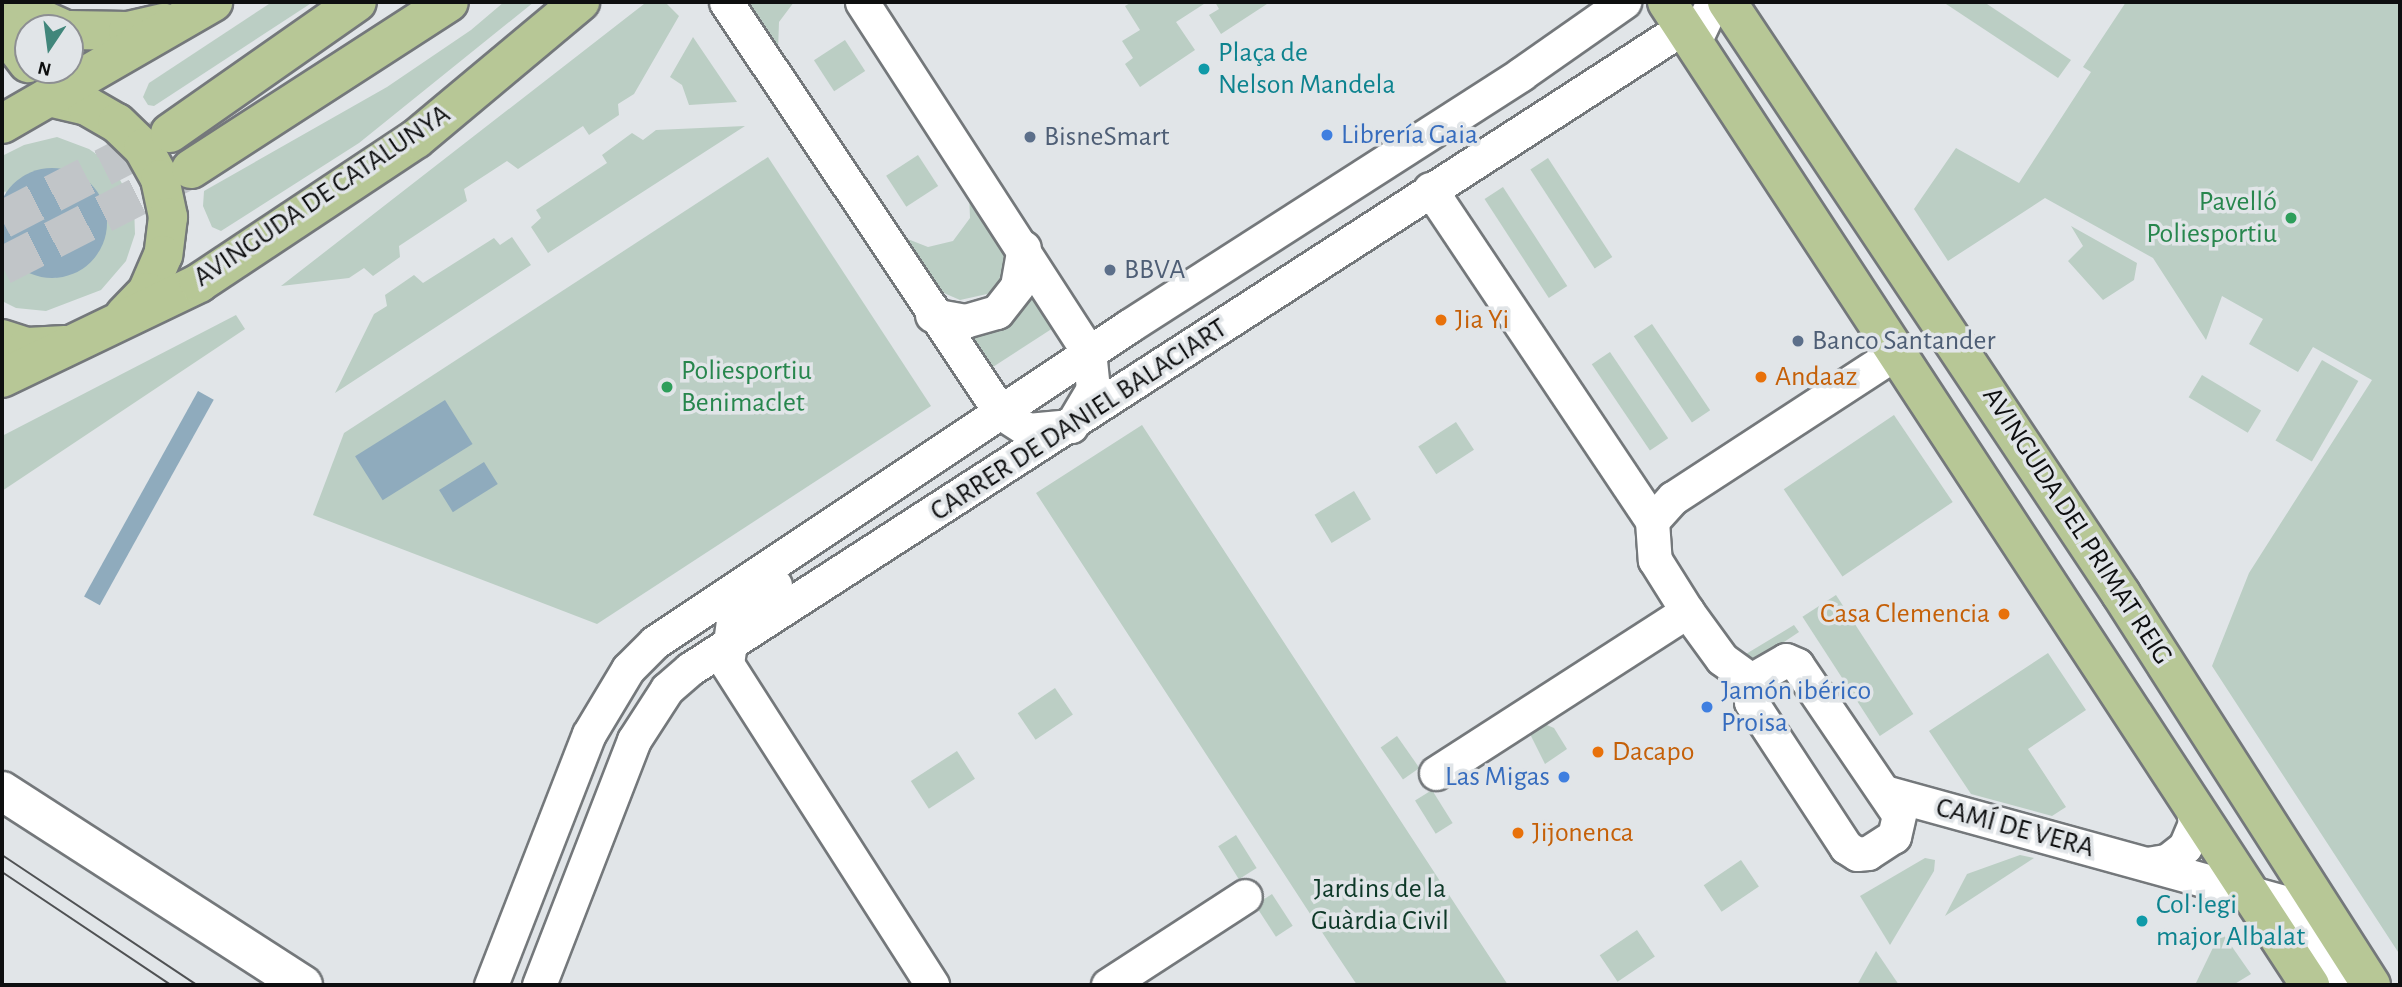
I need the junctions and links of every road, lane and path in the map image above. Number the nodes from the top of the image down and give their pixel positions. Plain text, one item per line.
1 (4, 2) edge
2 (357, 2) edge
3 (449, 2) edge
4 (580, 2) edge
5 (726, 2) edge
6 (862, 2) edge
7 (1624, 2) edge
8 (1713, 2) edge
9 (1727, 2) edge
10 (203, 8) edge
11 (30, 14) edge
12 (1682, 24) edge
13 (2, 29) edge
14 (84, 30) edge
15 (14, 45) edge
16 (84, 65) edge
17 (1521, 74) junction
18 (43, 84) edge
19 (2, 124) edge
20 (170, 133) tunnel mouth
21 (191, 169) tunnel mouth
22 (1430, 189) junction
23 (1024, 248) junction
24 (1222, 269) junction
25 (932, 314) junction
26 (119, 322) junction
27 (2, 339) edge
28 (67, 345) junction
29 (1897, 352) junction
30 (1088, 353) junction
31 (2, 378) edge
32 (1000, 412) junction
33 (1071, 426) junction
34 (1652, 522) junction
35 (801, 544) junction
36 (1687, 611) junction
37 (726, 650) junction
38 (1751, 680) junction
39 (1436, 773) dead end
40 (2, 791) edge
41 (1884, 792) junction
42 (2192, 805) junction
43 (2147, 864) junction
44 (2248, 890) junction
45 (1245, 896) dead end
46 (303, 985) edge
47 (491, 985) edge
48 (539, 985) edge
49 (932, 985) edge
50 (1108, 985) edge
51 (2310, 985) edge
52 (2352, 985) edge
53 (2371, 985) edge

1 - 11 main road
2 - 20 main road
3 - 21 main road
4 - 26 main road, AVINGUDA DE CATALUNYA
5 - 25 street
6 - 23 street
7 - 17 street, CARRER DE DANIEL BALACIART
8 - 12 street
9 - 53 main road, AVINGUDA DEL PRIMAT REIG
10 - 14 main road
10 - 16 main road
12 - 22 street, CARRER DE DANIEL BALACIART
12 - 29 main road, AVINGUDA DEL PRIMAT REIG
13 - 15 main road
17 - 22 street, CARRER DE DANIEL BALACIART
17 - 24 street, CARRER DE DANIEL BALACIART
18 - 19 main road
18 - 26 main road, AVINGUDA DE CATALUNYA
22 - 24 street, CARRER DE DANIEL BALACIART
22 - 33 street, CARRER DE DANIEL BALACIART
22 - 34 street
23 - 25 street
23 - 30 street
24 - 30 street, CARRER DE DANIEL BALACIART
25 - 32 street
26 - 28 main road, AVINGUDA DE CATALUNYA
27 - 28 main road, AVINGUDA DE CATALUNYA
28 - 31 main road, AVINGUDA DE CATALUNYA
29 - 34 street
29 - 42 main road, AVINGUDA DEL PRIMAT REIG
30 - 32 street, CARRER DE DANIEL BALACIART
30 - 33 street
32 - 33 street
32 - 35 street, CARRER DE DANIEL BALACIART
33 - 37 street, CARRER DE DANIEL BALACIART
34 - 36 street
35 - 37 street
35 - 47 street, CARRER DE DANIEL BALACIART
36 - 38 street
36 - 39 street
37 - 48 street, CARRER DE DANIEL BALACIART
37 - 49 street
38 - 41 street
38 - 41 street
40 - 46 street
41 - 43 street, CAMÍ DE VERA
42 - 43 street
42 - 44 main road, AVINGUDA DEL PRIMAT REIG
43 - 44 street, CAMÍ DE VERA
44 - 51 main road, AVINGUDA DEL PRIMAT REIG
44 - 52 street
45 - 50 street

